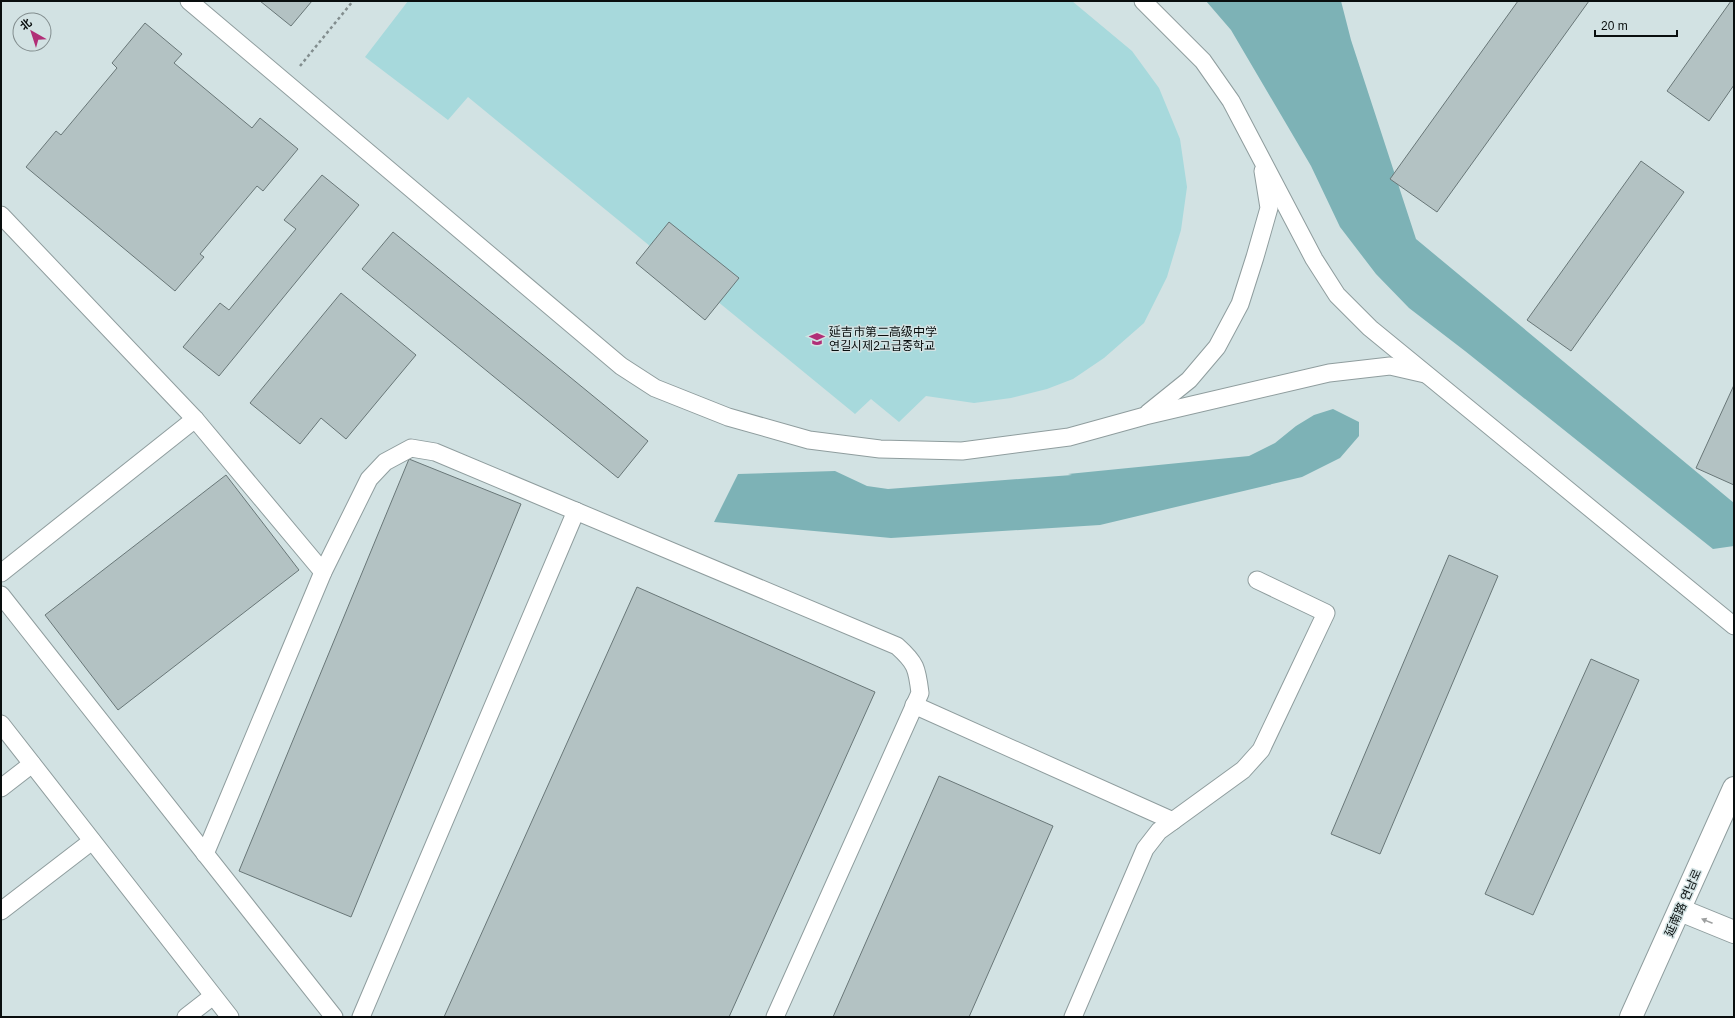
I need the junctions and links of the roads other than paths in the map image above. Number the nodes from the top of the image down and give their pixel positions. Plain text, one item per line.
1 (189, 1) edge
2 (1142, 1) edge
3 (1262, 159) junction
4 (1, 215) edge
5 (1425, 374) junction
6 (1145, 416) junction
7 (195, 419) junction
8 (576, 511) junction
9 (323, 572) junction
10 (1, 573) edge
11 (1257, 580) dead end
12 (1, 595) edge
13 (1734, 626) edge
14 (914, 705) junction
15 (1, 724) edge
16 (32, 764) junction
17 (1, 788) edge
18 (1734, 788) edge
19 (1172, 821) junction
20 (92, 841) junction
21 (205, 854) junction
22 (1680, 910) junction
23 (1, 912) edge
24 (1734, 932) edge
25 (213, 996) junction
26 (186, 1017) edge
27 (230, 1017) edge
28 (334, 1017) edge
29 (361, 1017) edge
30 (776, 1017) edge
31 (1073, 1017) edge
32 (1631, 1017) edge

1 - 6 lane
2 - 3 lane
3 - 5 lane
3 - 6 lane
4 - 7 lane
5 - 6 lane
5 - 13 lane
7 - 9 lane
7 - 10 lane
8 - 9 lane
8 - 14 lane
8 - 29 lane
9 - 21 lane
11 - 19 lane
12 - 21 lane
14 - 19 lane
14 - 30 lane
15 - 16 lane
16 - 17 lane
16 - 20 lane
18 - 22 main road, 延南路 연남로
19 - 31 lane
20 - 23 lane
20 - 25 lane
21 - 28 lane
24 -> 22 main road
22 - 32 main road, 延南路 연남로
25 - 26 lane
25 - 27 lane

